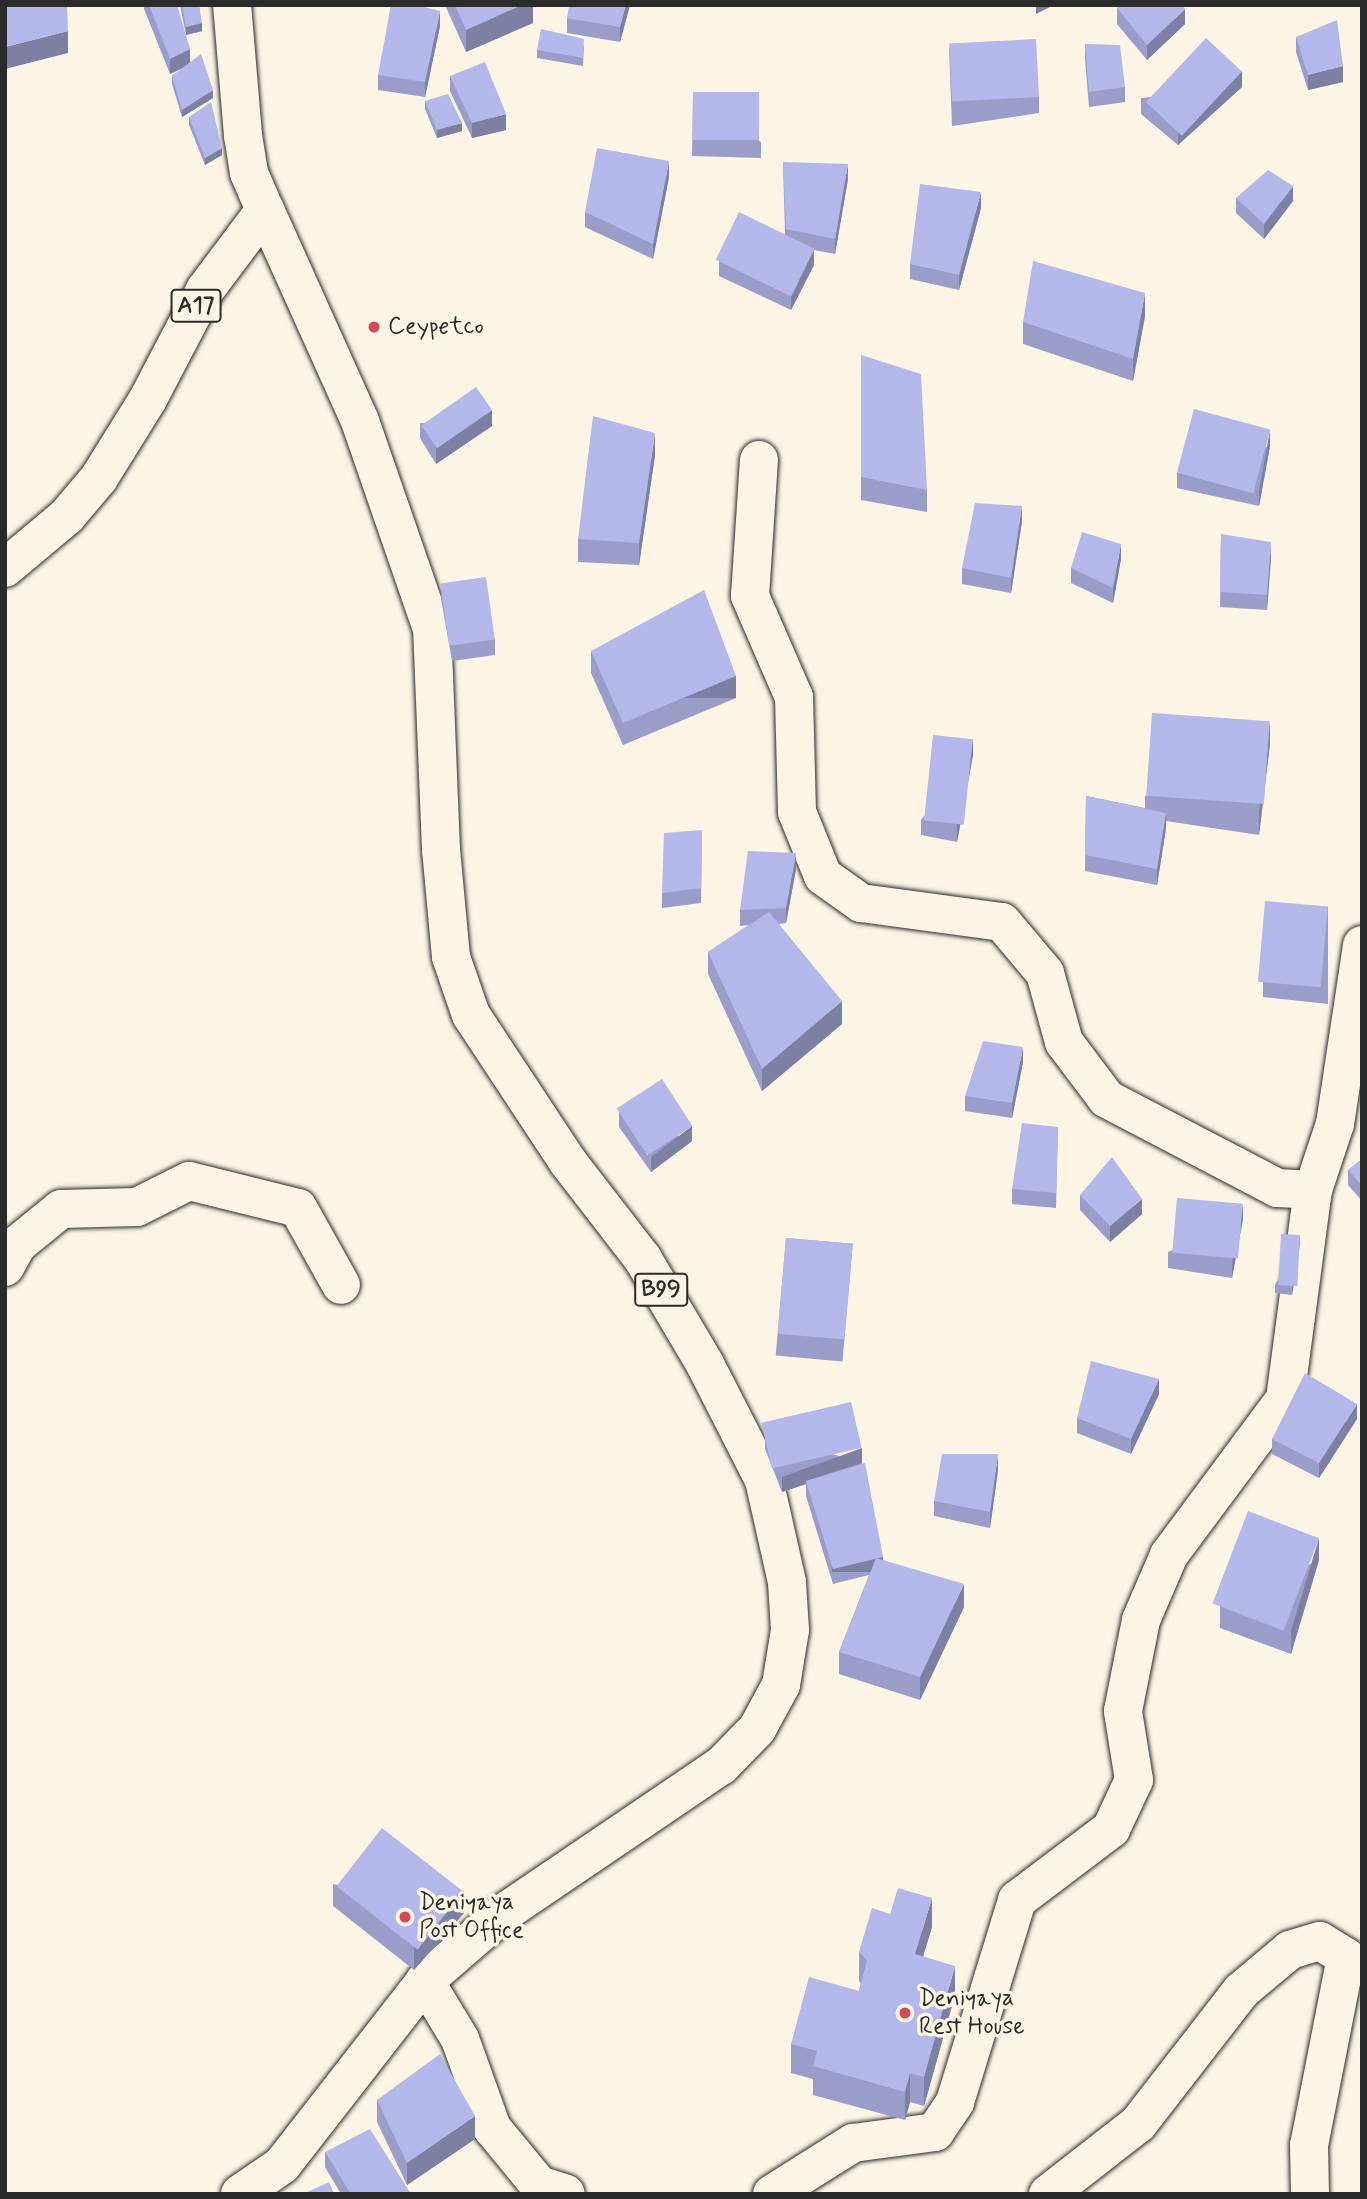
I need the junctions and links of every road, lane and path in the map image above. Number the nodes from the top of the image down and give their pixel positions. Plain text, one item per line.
1 (232, 5) edge
2 (265, 210) junction
3 (759, 460) dead end
4 (5, 568) edge
5 (1362, 945) edge
6 (1313, 1190) junction
7 (5, 1267) edge
8 (341, 1285) dead end
9 (425, 1981) junction
10 (240, 2194) edge
11 (566, 2194) edge
12 (772, 2194) edge
13 (1048, 2194) edge
14 (1310, 2194) edge

1 - 2 main road
2 - 4 main road, A17
2 - 9 main road, B99
3 - 6 main road
5 - 6 main road
6 - 12 main road
7 - 8 main road
9 - 10 main road, B99
9 - 11 main road
13 - 14 main road

